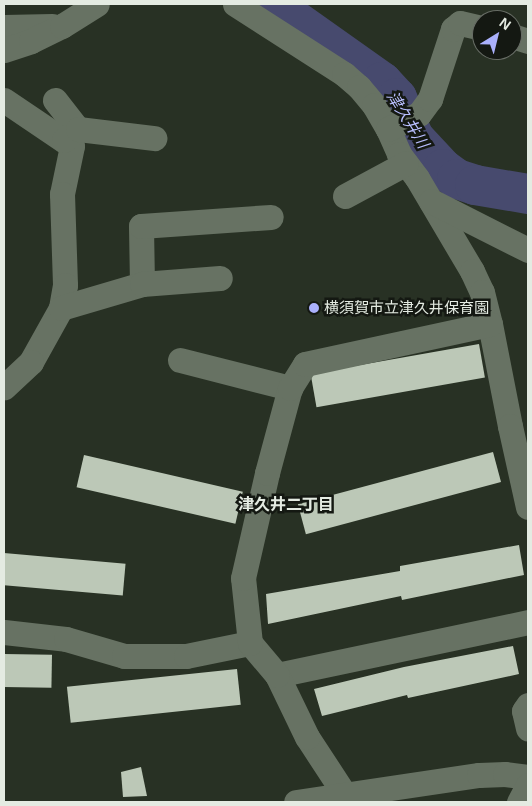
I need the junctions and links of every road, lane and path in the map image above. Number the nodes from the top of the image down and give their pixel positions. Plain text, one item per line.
1 (97, 4) edge
2 (235, 4) edge
3 (472, 25) edge
4 (62, 26) junction
5 (4, 27) edge
6 (4, 50) edge
7 (4, 100) edge
8 (54, 100) dead end
9 (392, 127) junction
10 (71, 135) junction
11 (154, 138) dead end
12 (406, 163) junction
13 (345, 196) dead end
14 (431, 201) junction
15 (271, 217) dead end
16 (528, 250) edge
17 (220, 278) dead end
18 (142, 284) junction
19 (61, 308) junction
20 (490, 324) junction
21 (180, 360) dead end
22 (4, 387) edge
23 (290, 388) junction
24 (527, 500) edge
25 (528, 622) edge
26 (4, 632) edge
27 (250, 643) junction
28 (277, 675) junction
29 (528, 705) edge
30 (528, 729) edge
31 (528, 777) edge
32 (528, 785) edge
33 (337, 798) edge
34 (296, 802) edge
35 (518, 802) edge

1 - 4 street
2 - 9 street
3 - 9 street
4 - 5 street
4 - 6 street
7 - 10 street
8 - 10 street
9 - 12 street
10 - 11 street
10 - 19 street
12 - 13 street
12 - 14 street
14 - 16 street
14 - 20 street
15 - 18 street
17 - 18 street
18 - 19 street
19 - 22 street
20 - 23 street
20 - 24 street
21 - 23 street
23 - 27 street
25 - 28 street
26 - 27 street
27 - 28 street
28 - 33 street
29 - 30 street
31 - 33 street
32 - 35 street
33 - 34 street

